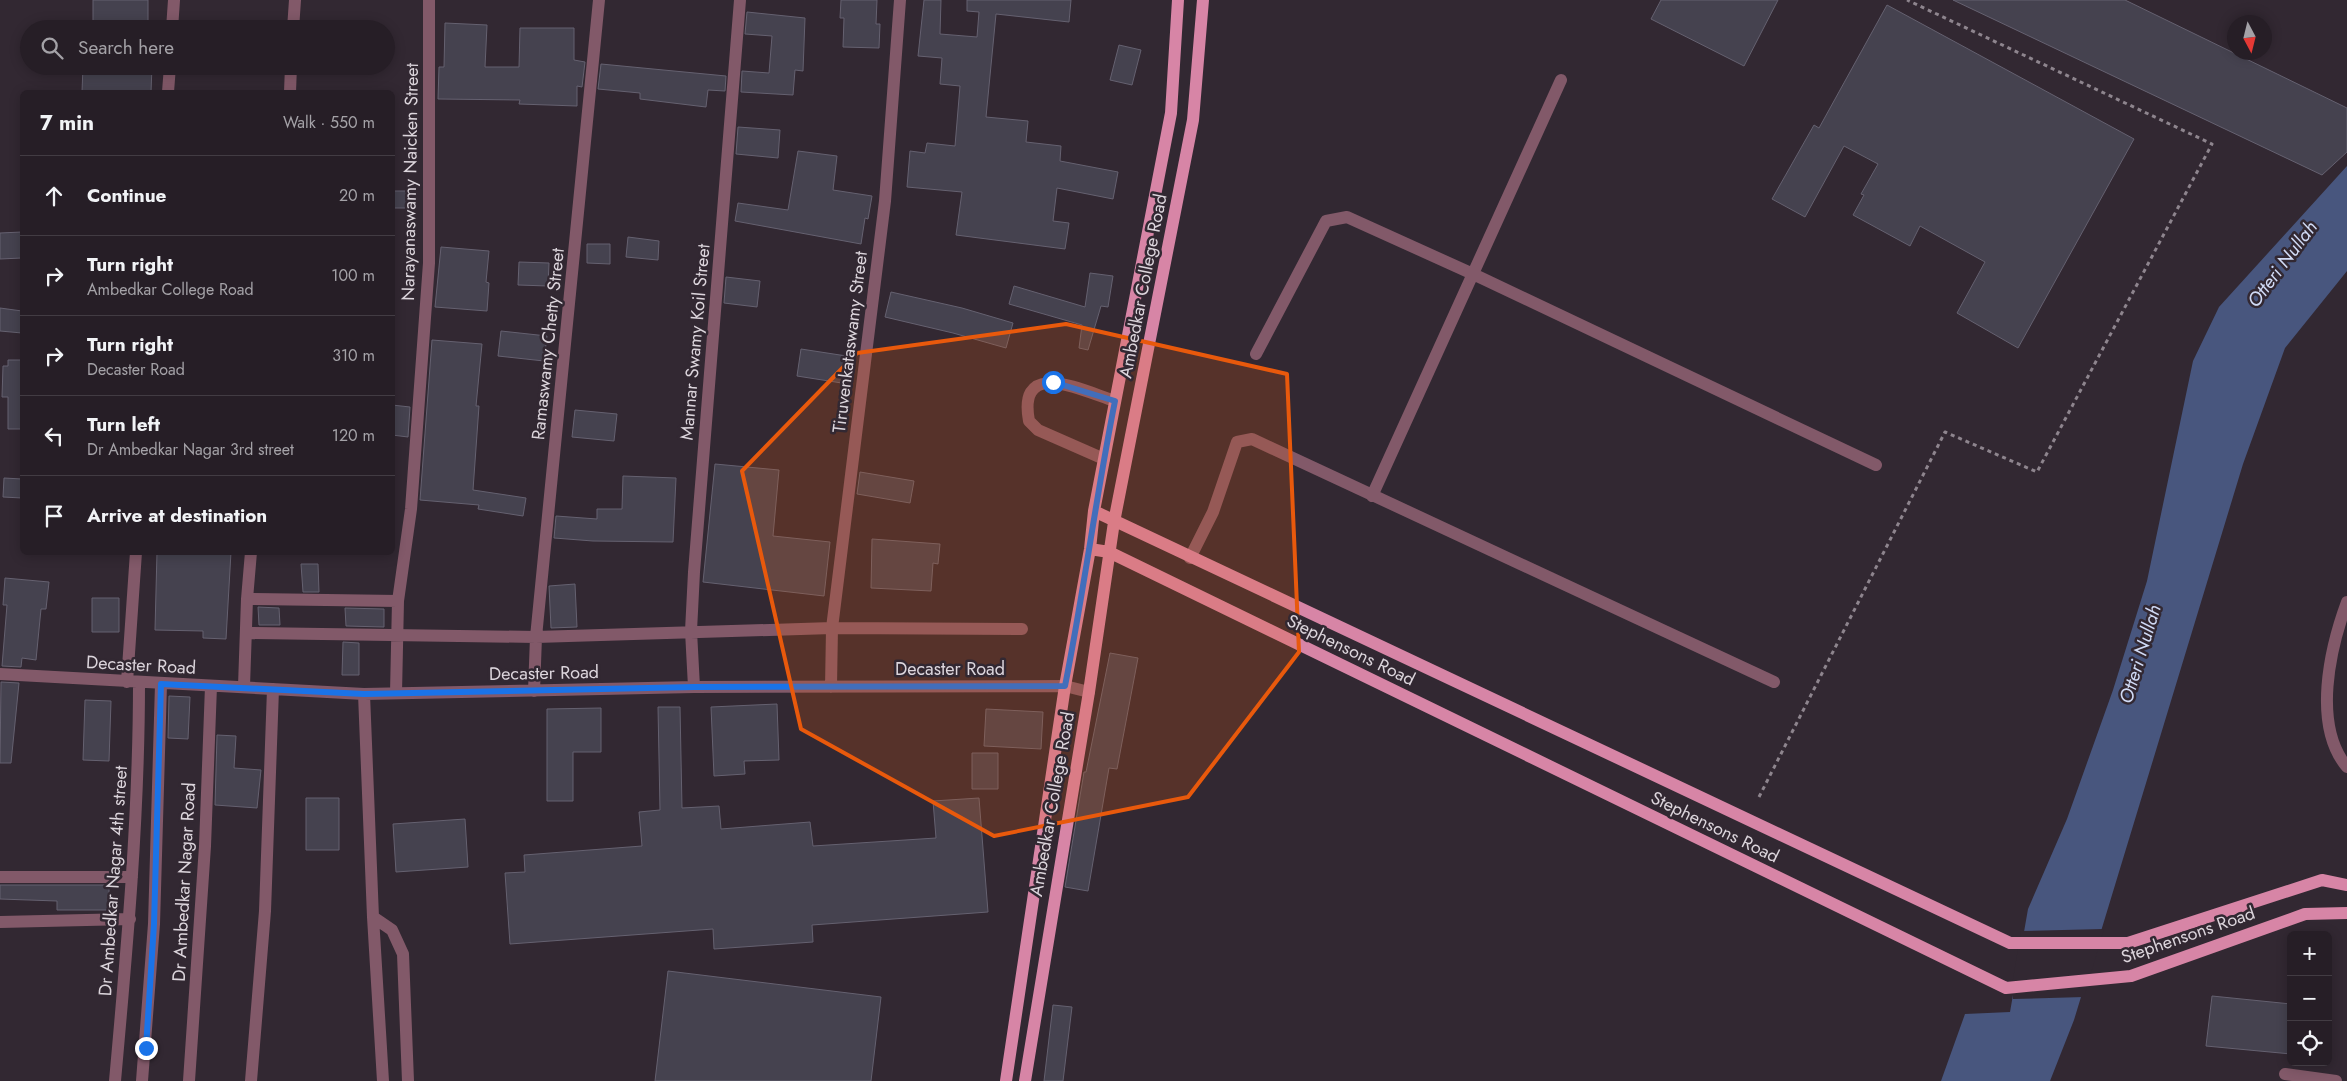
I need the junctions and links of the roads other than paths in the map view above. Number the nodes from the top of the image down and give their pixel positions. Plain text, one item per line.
1 (174, 0) edge
2 (295, 0) edge
3 (429, 0) edge
4 (599, 0) edge
5 (740, 0) edge
6 (900, 0) edge
7 (1178, 0) edge
8 (1204, 0) edge
9 (173, 20) edge
10 (294, 20) edge
11 (169, 75) edge
12 (291, 75) edge
13 (1561, 80) dead end
14 (168, 90) edge
15 (290, 90) edge
16 (1473, 274) junction
17 (1256, 354) dead end
18 (1115, 401) junction
19 (1104, 459) junction
20 (1876, 465) dead end
21 (1372, 496) junction
22 (1094, 511) junction
23 (1114, 522) junction
24 (1090, 550) junction
25 (1109, 552) junction
26 (136, 555) edge
27 (251, 555) edge
28 (1190, 558) junction
29 (247, 600) junction
30 (398, 601) junction
31 (2347, 602) edge
32 (832, 628) junction
33 (1022, 630) dead end
34 (691, 631) junction
35 (247, 633) junction
36 (396, 635) junction
37 (536, 637) junction
38 (0, 674) edge
39 (133, 682) junction
40 (1774, 682) dead end
41 (161, 684) junction
42 (211, 686) junction
43 (244, 686) junction
44 (1065, 686) junction
45 (694, 687) junction
46 (831, 687) junction
47 (273, 689) junction
48 (534, 691) junction
49 (1089, 692) junction
50 (364, 694) junction
51 (396, 694) junction
52 (2347, 766) edge
53 (0, 877) edge
54 (132, 878) junction
55 (2347, 885) edge
56 (2347, 913) edge
57 (373, 917) junction
58 (130, 919) junction
59 (0, 922) edge
60 (2285, 1074) dead end
61 (115, 1081) edge
62 (142, 1081) edge
63 (189, 1081) edge
64 (251, 1081) edge
65 (383, 1081) edge
66 (408, 1081) edge
67 (1006, 1081) edge
68 (1025, 1081) edge
69 (2336, 1081) edge

1 - 9 street
2 - 10 street
3 - 30 street, Narayanaswamy Naicken Street
4 - 37 street, Ramaswamy Chetty Street
5 - 34 street, Mannar Swamy Koil Street
6 - 32 street, Tiruvenkataswamy Street
7 - 18 main road, Ambedkar College Road
8 - 23 main road, Ambedkar College Road
11 - 14 street
12 - 15 street
13 - 16 street
16 - 17 street
16 - 20 street
16 - 21 street
18 - 19 main road, Ambedkar College Road
18 - 19 street
19 - 22 main road, Ambedkar College Road
21 - 28 street
21 - 40 street
22 - 23 main road, Stephensons Road
22 - 24 main road, Ambedkar College Road
23 - 25 main road, Ambedkar College Road
23 - 28 main road, Stephensons Road
24 - 25 main road, Stephensons Road
24 - 44 main road, Ambedkar College Road
25 - 49 main road, Ambedkar College Road
25 - 56 main road, Stephensons Road
26 - 39 street, Dr Ambedkar Nagar 4th street
27 - 29 street
28 - 55 main road, Stephensons Road
29 - 30 street
29 - 35 street
30 - 36 street, Narayanaswamy Naicken Street
31 - 52 street
32 - 33 street
32 - 34 street
32 - 46 street, Tiruvenkataswamy Street
34 - 37 street
34 - 45 street, Mannar Swamy Koil Street
35 - 36 street
35 - 43 street
36 - 37 street
36 - 51 street, Narayanaswamy Naicken Street
37 - 48 street, Ramaswamy Chetty Street
38 - 39 street, Decaster Road
39 - 41 street, Decaster Road
39 - 54 street, Dr Ambedkar Nagar 4th street
41 - 42 street, Decaster Road
41 - 62 street
42 - 43 street, Decaster Road
42 - 63 street, Dr Ambedkar Nagar Road
43 - 47 street, Decaster Road
44 - 46 street, Decaster Road
44 - 49 street, Decaster Road
44 - 67 main road, Ambedkar College Road
45 - 46 street, Decaster Road
45 - 48 street, Decaster Road
47 - 50 street, Decaster Road
47 - 64 street
48 - 51 street, Decaster Road
49 - 68 main road, Ambedkar College Road
50 - 51 street, Decaster Road
50 - 57 street
53 - 54 street
54 - 58 street, Dr Ambedkar Nagar 4th street
57 - 65 street
57 - 66 street
58 - 59 street
58 - 61 street, Dr Ambedkar Nagar 4th street
60 - 69 street

